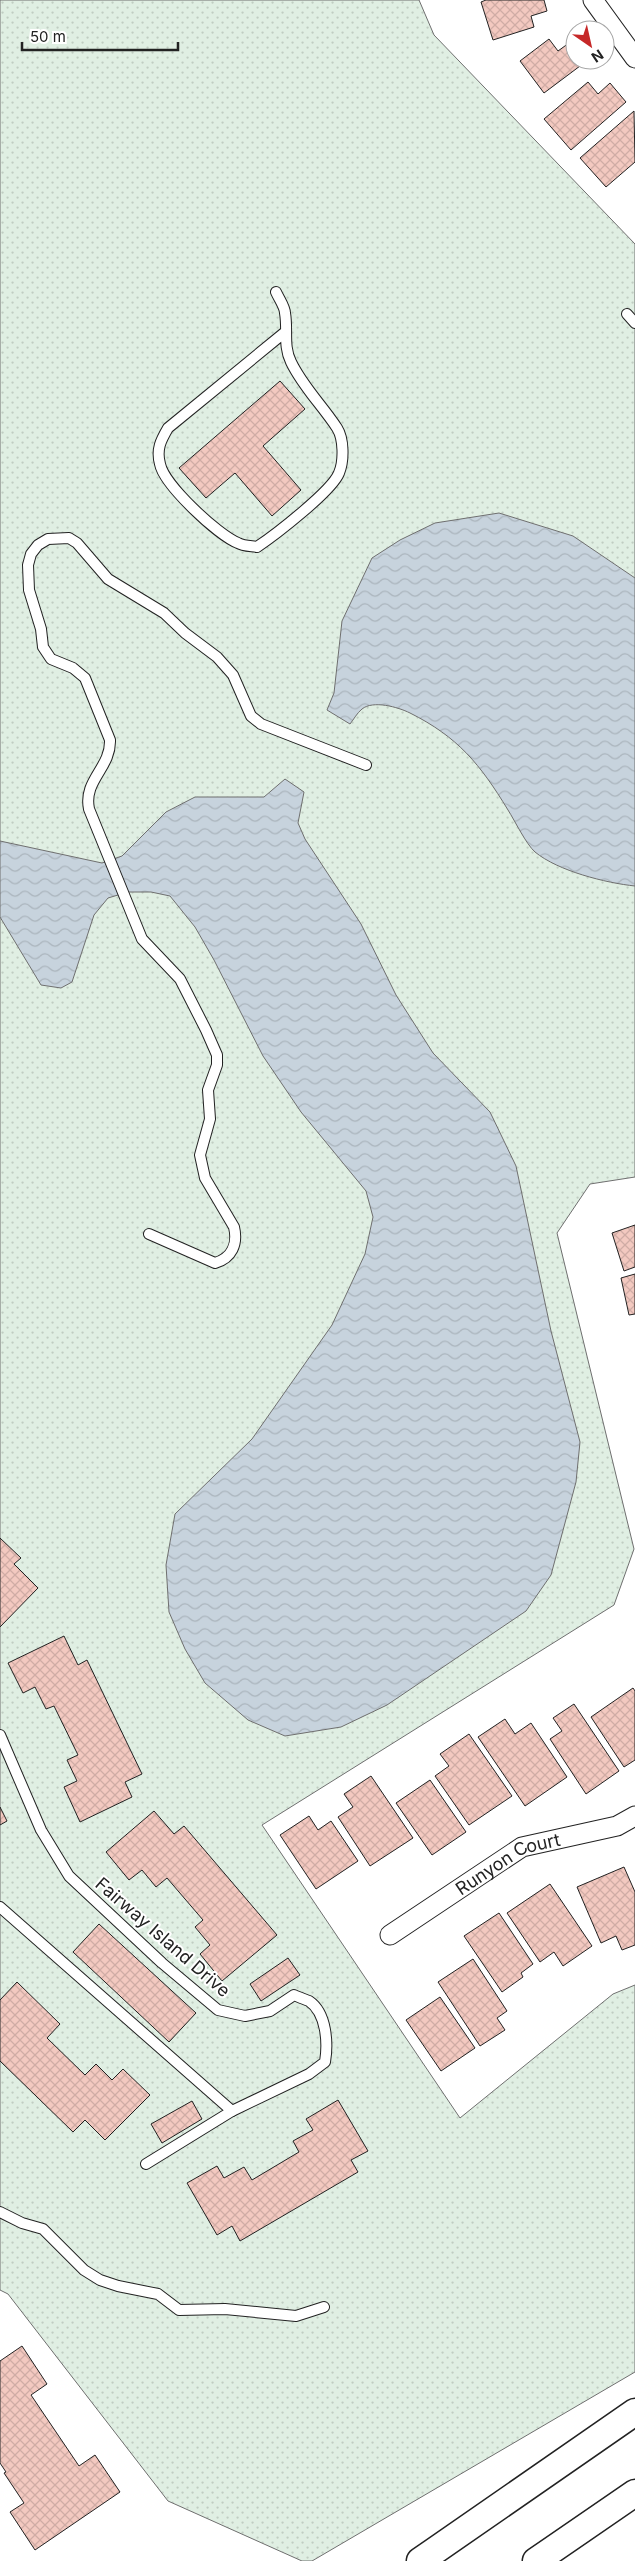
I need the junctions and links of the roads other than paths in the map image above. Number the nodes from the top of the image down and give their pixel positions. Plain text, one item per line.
1 (593, 0) edge
2 (635, 58) edge
3 (276, 292) dead end
4 (627, 314) dead end
5 (635, 323) edge
6 (284, 333) junction
7 (366, 765) dead end
8 (149, 1234) dead end
9 (0, 1735) edge
10 (635, 1816) edge
11 (0, 1907) edge
12 (390, 1935) dead end
13 (232, 2111) junction
14 (146, 2164) dead end
15 (0, 2212) edge
16 (324, 2307) dead end
17 (635, 2412) edge
18 (635, 2493) edge
19 (420, 2561) edge
20 (536, 2561) edge

1 - 2 street
3 - 6 lane
4 - 5 lane
6 - 6 lane
7 - 8 lane
9 - 13 lane, Fairway Island Drive
10 - 12 street, Runyon Court
11 - 13 lane
13 - 14 lane, Fairway Island Drive
15 - 16 lane
17 - 19 main road
18 - 20 main road

